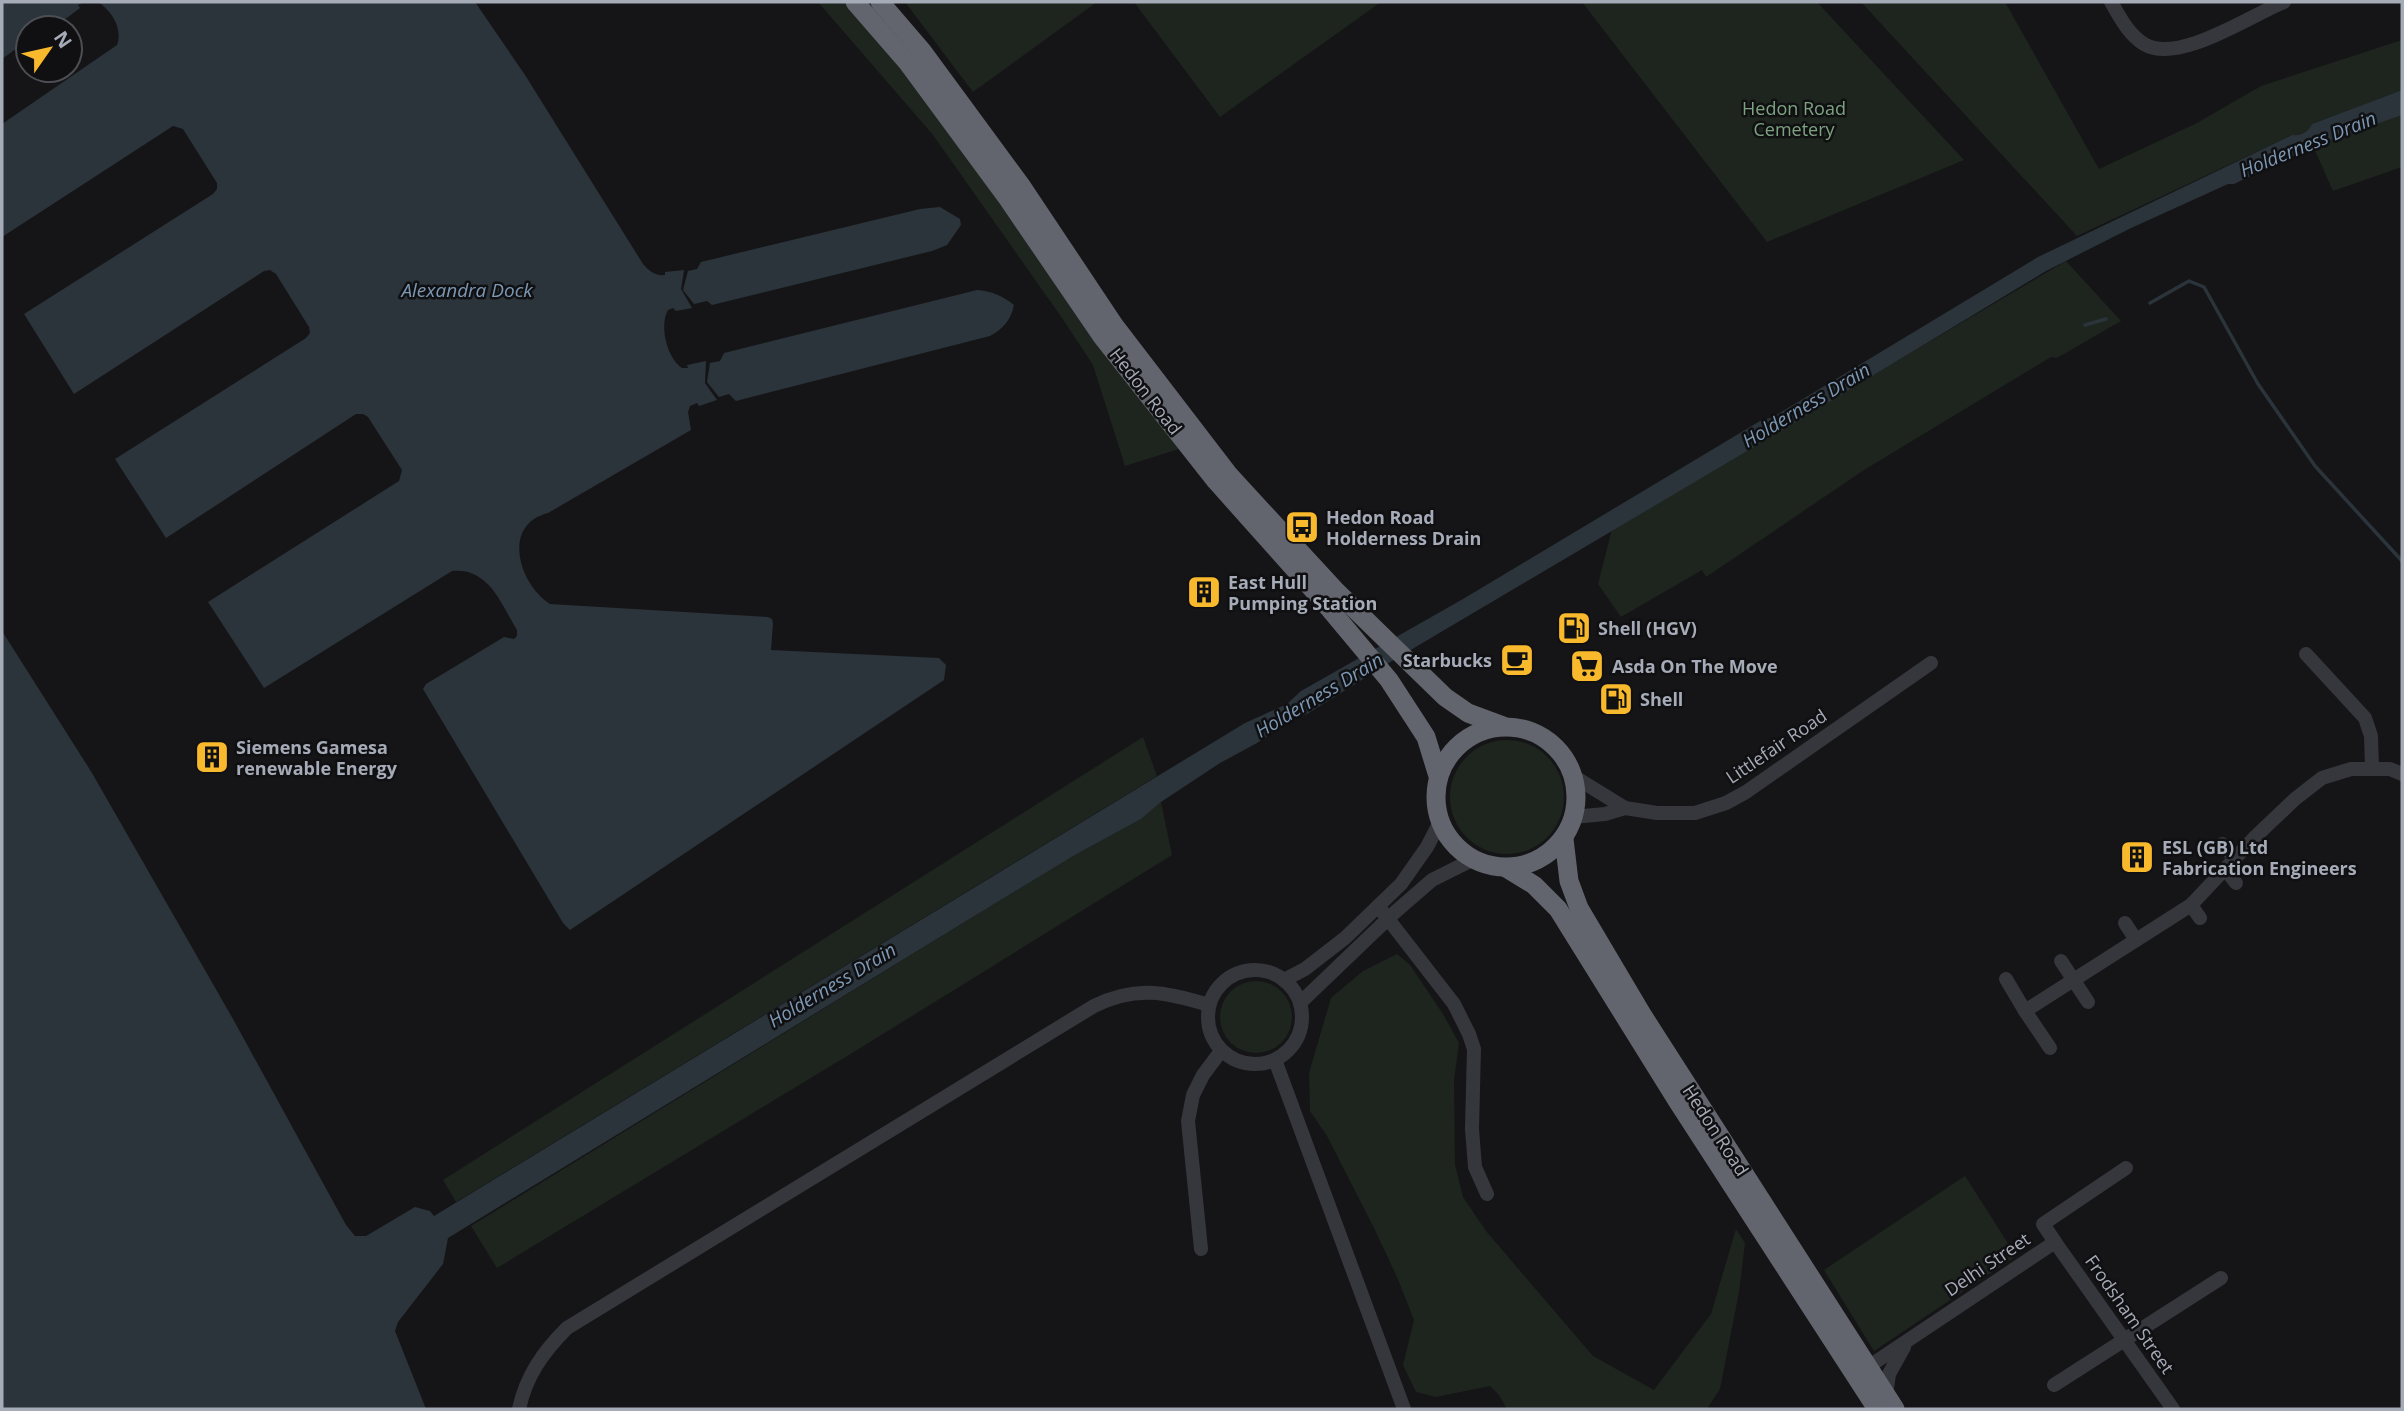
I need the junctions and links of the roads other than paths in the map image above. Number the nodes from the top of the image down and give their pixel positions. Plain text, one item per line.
1 (855, 2) edge
2 (880, 2) edge
3 (2111, 2) edge
4 (2284, 2) edge
5 (2265, 5) edge
6 (2306, 654) dead end
7 (1931, 663) dead end
8 (1503, 726) junction
9 (2372, 768) junction
10 (2402, 774) edge
11 (1438, 776) junction
12 (1573, 776) junction
13 (1625, 807) junction
14 (1573, 817) junction
15 (1440, 822) junction
16 (1564, 839) junction
17 (2222, 844) dead end
18 (1472, 860) junction
19 (2230, 863) junction
20 (1506, 868) junction
21 (2236, 883) dead end
22 (2191, 905) junction
23 (1378, 906) junction
24 (1389, 917) junction
25 (2200, 918) dead end
26 (2125, 923) dead end
27 (2136, 940) junction
28 (2061, 961) dead end
29 (2006, 979) dead end
30 (1284, 980) junction
31 (2073, 980) junction
32 (2088, 1002) dead end
33 (1300, 1003) junction
34 (1209, 1005) junction
35 (2025, 1011) junction
36 (2050, 1048) dead end
37 (1221, 1051) junction
38 (1275, 1060) junction
39 (2126, 1168) dead end
40 (1487, 1194) dead end
41 (2055, 1242) junction
42 (1201, 1249) dead end
43 (2221, 1278) dead end
44 (1909, 1340) junction
45 (2126, 1340) junction
46 (1868, 1367) junction
47 (2054, 1385) dead end
48 (1886, 1404) edge
49 (519, 1409) edge
50 (1404, 1409) edge
51 (2173, 1409) edge

1 - 11 highway, Hedon Road
2 - 8 highway, Hedon Road
3 - 5 street
4 - 5 street
6 - 9 street
7 - 13 street, Littlefair Road
8 - 11 highway
8 - 12 highway
9 - 10 street
9 - 19 street
11 - 15 highway
12 - 13 street, Littlefair Road
12 - 14 highway
13 - 14 street, Littlefair Road
14 - 16 highway
15 - 18 highway
15 - 23 street
16 - 20 highway
16 - 46 highway, Hedon Road
17 - 19 street
18 - 20 highway
18 - 24 street
19 - 21 street
19 - 22 street
20 - 48 highway, Hedon Road
22 - 25 street
22 - 27 street
23 - 24 street
23 - 30 street
24 - 33 street
24 - 40 street
26 - 27 street
27 - 31 street
28 - 31 street
29 - 35 street
30 - 33 street
30 - 34 street
31 - 32 street
31 - 35 street
33 - 38 street
34 - 37 street
34 - 49 street
35 - 36 street
37 - 38 street
37 - 42 street
38 - 50 street
39 - 41 street, Delhi Street
41 - 44 street, Delhi Street
41 - 45 street, Frodsham Street
43 - 45 street
44 - 46 street, Delhi Street
44 - 48 street, Delhi Street
45 - 47 street
45 - 51 street, Frodsham Street
46 - 48 highway, Hedon Road

